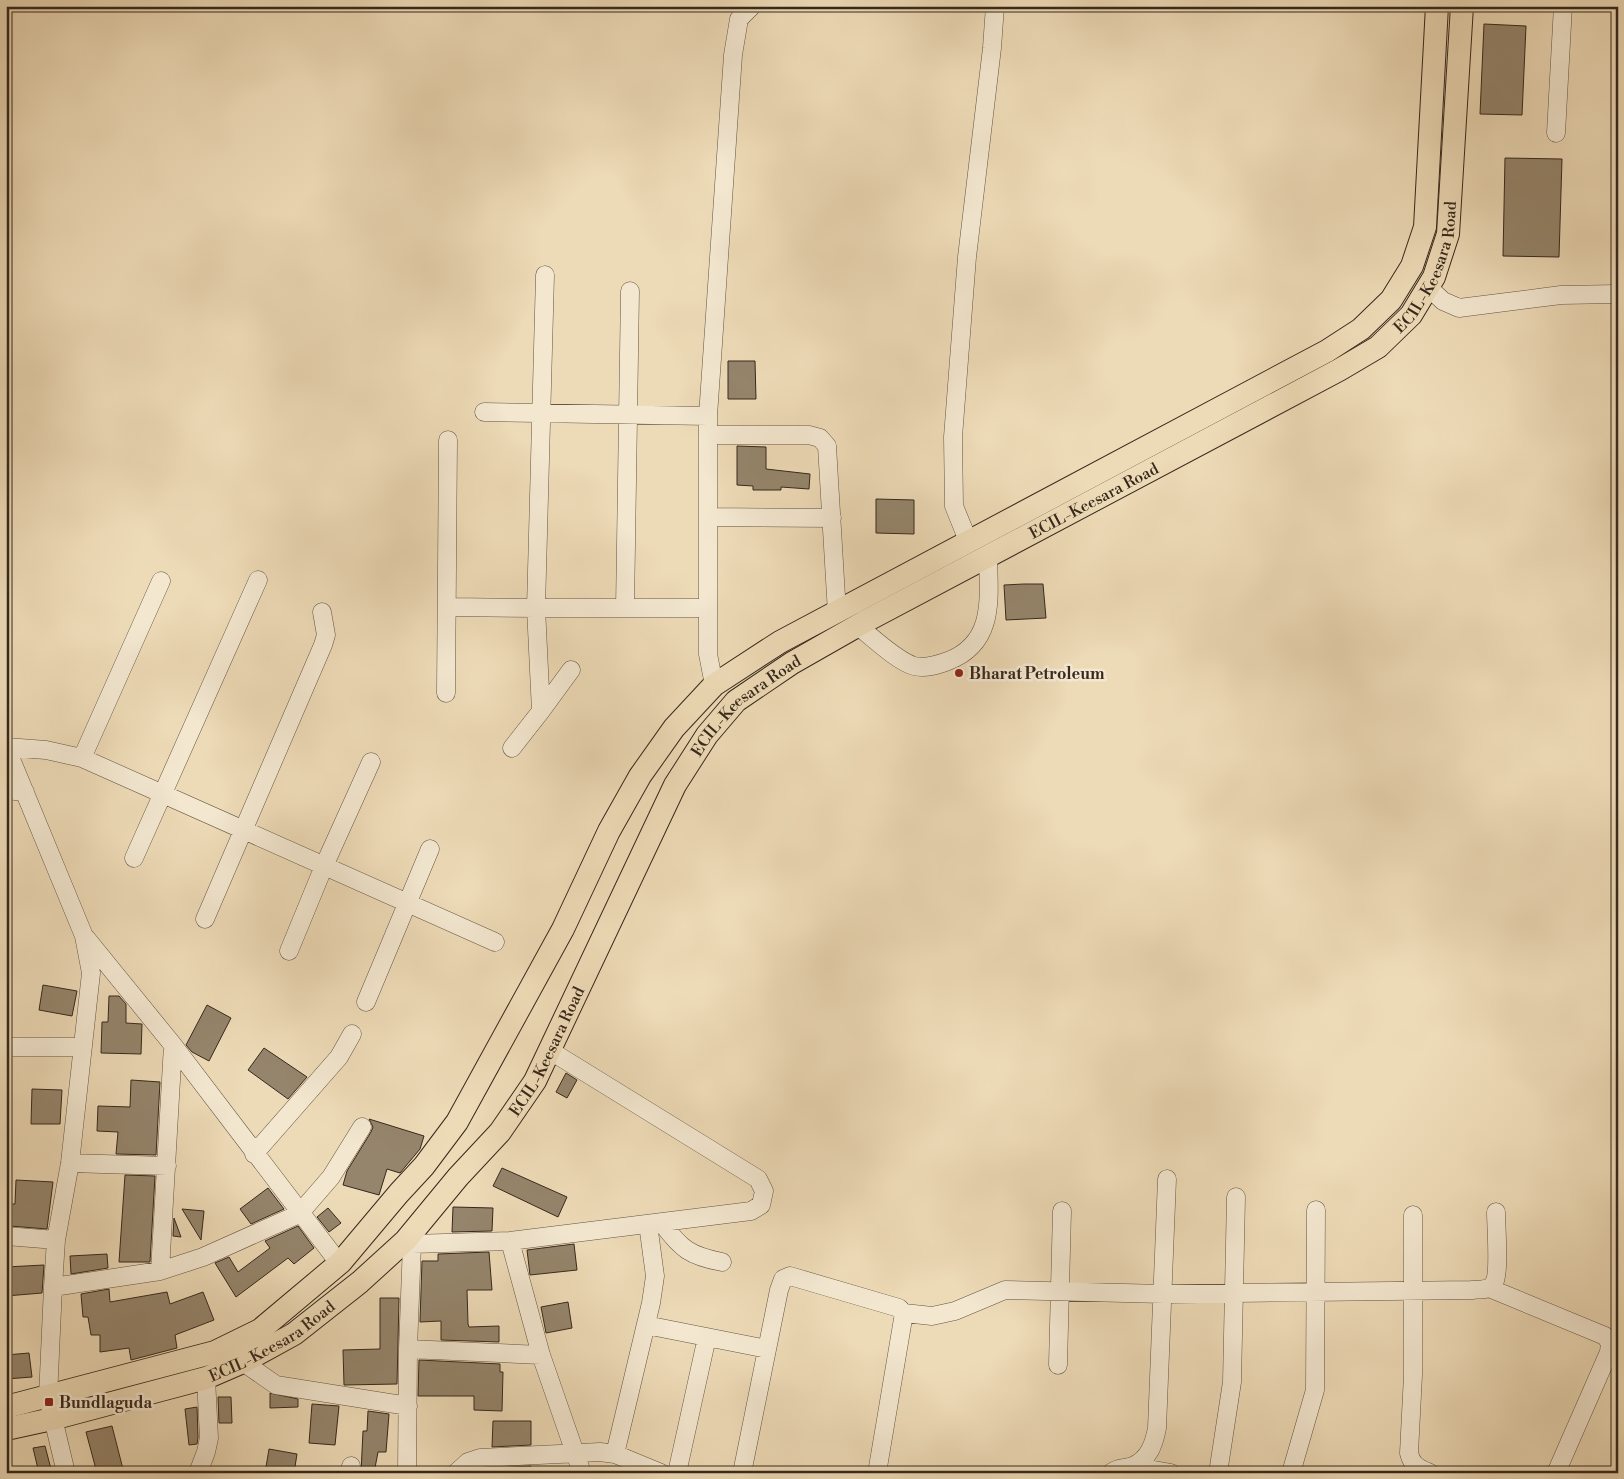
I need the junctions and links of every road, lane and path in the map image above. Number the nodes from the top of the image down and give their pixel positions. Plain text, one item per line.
1 (752, 6) edge
2 (995, 6) edge
3 (1437, 6) edge
4 (1462, 6) edge
5 (1563, 6) edge
6 (1556, 133) dead end
7 (545, 275) dead end
8 (1428, 286) junction
9 (630, 291) dead end
10 (1618, 294) edge
11 (484, 412) dead end
12 (542, 412) junction
13 (628, 414) junction
14 (708, 416) junction
15 (708, 435) junction
16 (448, 440) dead end
17 (708, 517) junction
18 (832, 518) junction
19 (969, 543) junction
20 (988, 557) junction
21 (258, 580) dead end
22 (161, 581) dead end
23 (448, 607) junction
24 (536, 608) junction
25 (626, 608) junction
26 (708, 608) junction
27 (322, 612) dead end
28 (837, 613) junction
29 (858, 626) junction
30 (571, 670) dead end
31 (714, 685) junction
32 (446, 693) dead end
33 (541, 711) junction
34 (6, 747) edge
35 (512, 748) dead end
36 (82, 758) junction
37 (371, 762) dead end
38 (6, 790) edge
39 (25, 792) junction
40 (162, 792) junction
41 (242, 829) junction
42 (430, 849) dead end
43 (134, 858) dead end
44 (324, 866) junction
45 (407, 905) junction
46 (205, 919) dead end
47 (84, 936) junction
48 (495, 942) dead end
49 (289, 951) dead end
50 (366, 1002) dead end
51 (352, 1034) dead end
52 (173, 1045) junction
53 (6, 1046) edge
54 (83, 1046) junction
55 (549, 1050) junction
56 (362, 1127) dead end
57 (254, 1154) junction
58 (70, 1163) junction
59 (167, 1166) junction
60 (1167, 1179) dead end
61 (1236, 1197) dead end
62 (1316, 1210) dead end
63 (1062, 1211) dead end
64 (1496, 1212) dead end
65 (299, 1214) junction
66 (1413, 1215) dead end
67 (655, 1224) junction
68 (6, 1236) edge
69 (56, 1240) junction
70 (510, 1241) junction
71 (409, 1242) junction
72 (722, 1262) dead end
73 (339, 1264) junction
74 (160, 1270) junction
75 (53, 1287) junction
76 (1489, 1288) junction
77 (1316, 1291) junction
78 (1413, 1291) junction
79 (1061, 1292) junction
80 (1236, 1292) junction
81 (1164, 1294) junction
82 (904, 1313) junction
83 (646, 1325) junction
84 (1614, 1336) edge
85 (707, 1337) junction
86 (408, 1349) junction
87 (767, 1349) junction
88 (542, 1355) junction
89 (243, 1362) junction
90 (1058, 1365) dead end
91 (206, 1378) junction
92 (48, 1397) junction
93 (408, 1406) junction
94 (6, 1407) edge
95 (52, 1419) junction
96 (6, 1429) edge
97 (576, 1454) junction
98 (614, 1454) junction
99 (1132, 1466) junction
100 (66, 1473) edge
101 (198, 1473) edge
102 (408, 1473) edge
103 (456, 1473) edge
104 (582, 1473) edge
105 (661, 1473) edge
106 (677, 1473) edge
107 (742, 1473) edge
108 (877, 1473) edge
109 (1111, 1473) edge
110 (1171, 1473) edge
111 (1218, 1473) edge
112 (1291, 1473) edge
113 (1430, 1473) edge
114 (1556, 1473) edge

1 - 14 street
2 - 19 street
3 - 19 main road, ECIL-Keesara Road
4 - 8 main road, ECIL-Keesara Road
5 - 6 street
7 - 12 street
8 - 10 street
8 - 20 main road, ECIL-Keesara Road
9 - 13 street
11 - 12 street
12 - 13 street
12 - 24 street
13 - 14 street
13 - 25 street
14 - 15 street
15 - 17 street
15 - 18 street
16 - 23 street
17 - 18 street
17 - 26 street
18 - 28 street
19 - 28 main road, ECIL-Keesara Road
20 - 29 main road, ECIL-Keesara Road
20 - 29 street
21 - 40 street
22 - 36 street
23 - 24 street
23 - 32 street
24 - 25 street
24 - 33 street
25 - 26 street
26 - 31 street
27 - 41 street
28 - 29 main road
28 - 31 main road, ECIL-Keesara Road
29 - 55 main road, ECIL-Keesara Road
30 - 33 street
31 - 73 main road, ECIL-Keesara Road
33 - 35 street
34 - 36 street
34 - 39 street
36 - 40 street
37 - 44 street
38 - 39 street
39 - 47 street
40 - 41 street
40 - 43 street
41 - 44 street
41 - 46 street
42 - 45 street
44 - 45 street
44 - 49 street
45 - 48 street
45 - 50 street
47 - 52 street
47 - 54 street
51 - 57 street
52 - 57 street
52 - 59 street
53 - 54 street
54 - 58 street
55 - 67 street
55 - 71 main road, ECIL-Keesara Road
56 - 65 street
57 - 65 street
58 - 59 street
58 - 69 street
59 - 74 street
60 - 81 street
61 - 80 street
62 - 77 street
63 - 79 street
64 - 76 street
65 - 73 street
65 - 74 street
66 - 78 street
67 - 70 street
67 - 72 street
67 - 83 street
68 - 69 street
69 - 75 street
70 - 71 street
70 - 88 street
71 - 86 street
71 - 89 main road, ECIL-Keesara Road
73 - 92 main road, ECIL-Keesara Road
74 - 75 street
75 - 92 street
76 - 78 street
76 - 84 street
77 - 78 street
77 - 80 street
77 - 112 street
78 - 113 street
79 - 81 street
79 - 82 street
79 - 90 street
80 - 81 street
80 - 111 street
81 - 99 street
82 - 87 street
82 - 108 street
83 - 85 street
83 - 98 street
84 - 114 street
85 - 87 street
85 - 106 street
86 - 88 street
86 - 93 street
87 - 107 street
88 - 97 street
89 - 91 main road, ECIL-Keesara Road
89 - 93 street
91 - 95 main road, ECIL-Keesara Road
91 - 101 street
92 - 94 main road, ECIL-Keesara Road
92 - 95 street
93 - 102 street
95 - 96 main road, ECIL-Keesara Road
95 - 100 street
97 - 98 street
97 - 103 street
97 - 104 street
98 - 105 street
99 - 109 street
99 - 110 street

